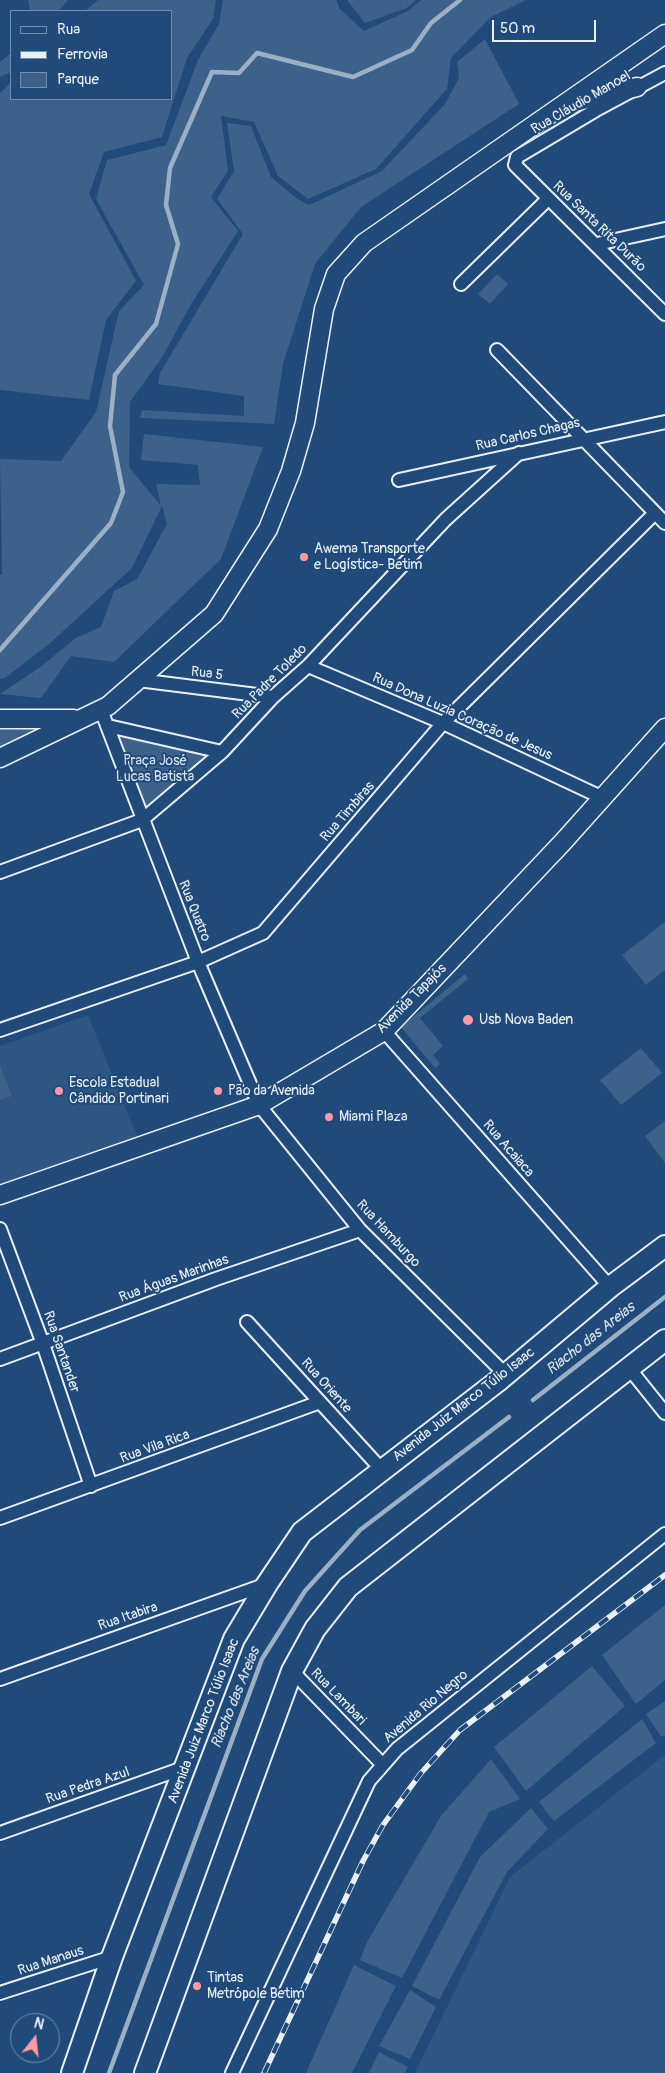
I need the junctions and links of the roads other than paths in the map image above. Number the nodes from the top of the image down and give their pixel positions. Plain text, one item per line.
1 (665, 34) edge
2 (665, 74) edge
3 (637, 87) junction
4 (563, 105) junction
5 (516, 161) joint
6 (548, 199) junction
7 (665, 229) edge
8 (597, 244) junction
9 (461, 284) dead end
10 (665, 314) edge
11 (497, 350) dead end
12 (665, 422) edge
13 (585, 438) junction
14 (519, 453) junction
15 (399, 480) dead end
16 (655, 513) junction
17 (665, 523) edge
18 (308, 666) junction
19 (138, 680) junction
20 (273, 697) junction
21 (100, 710) junction
22 (0, 719) edge
23 (82, 719) junction
24 (443, 723) junction
25 (108, 726) junction
26 (665, 728) edge
27 (222, 752) junction
28 (0, 758) edge
29 (603, 798) junction
30 (142, 820) junction
31 (0, 872) edge
32 (198, 962) junction
33 (0, 1030) edge
34 (384, 1031) junction
35 (259, 1105) junction
36 (0, 1195) edge
37 (0, 1229) edge
38 (360, 1230) junction
39 (665, 1246) edge
40 (610, 1287) junction
41 (246, 1322) dead end
42 (665, 1340) edge
43 (42, 1344) junction
44 (0, 1359) edge
45 (629, 1368) junction
46 (506, 1375) junction
47 (320, 1402) junction
48 (665, 1413) edge
49 (382, 1470) junction
50 (91, 1486) junction
51 (0, 1518) edge
52 (665, 1534) edge
53 (267, 1584) junction
54 (292, 1671) junction
55 (0, 1679) edge
56 (383, 1765) junction
57 (186, 1767) junction
58 (0, 1833) edge
59 (112, 1956) junction
60 (0, 1993) edge
61 (72, 2073) edge
62 (145, 2073) edge
63 (232, 2073) edge

1 - 4 main road
2 - 3 street, Rua Cláudio Manoel
3 - 4 main road
3 - 5 street, Rua Cláudio Manoel
4 - 19 main road
5 - 6 street, Rua Santa Rita Durão
6 - 8 street, Rua Santa Rita Durão
6 - 9 street
7 - 8 street
8 - 10 street, Rua Santa Rita Durão
11 - 13 street
12 - 13 street, Rua Carlos Chagas
13 - 14 street, Rua Carlos Chagas
13 - 16 street
14 - 15 street, Rua Carlos Chagas
14 - 18 street, Rua Padre Toledo
16 - 17 street
16 - 24 street, Rua Timbiras
18 - 20 street, Rua Padre Toledo
18 - 24 street, Rua Dona Luzia Coração de Jesus
19 - 20 street, Rua 5
19 - 21 main road
20 - 27 street, Rua Padre Toledo
21 - 23 main road
21 - 25 street, Rua Quatro
22 - 23 main road
23 - 28 main road
24 - 29 street, Rua Dona Luzia Coração de Jesus
24 - 32 street, Rua Timbiras
25 - 27 street
25 - 30 street, Rua Quatro
26 - 29 main road, Avenida Tapajós
27 - 30 street, Rua Padre Toledo
29 - 34 main road, Avenida Tapajós
30 - 31 street, Rua Padre Toledo
30 - 32 street, Rua Quatro
32 - 33 street, Rua Timbiras
32 - 35 street, Rua Quatro
34 - 35 main road, Avenida Tapajós
34 - 40 street, Rua Acaiaca
35 - 36 main road, Avenida Tapajós
35 - 38 street, Rua Hamburgo
37 - 43 street, Rua Santander
38 - 43 street, Rua Águas Marinhas
38 - 46 street, Rua Hamburgo
39 - 40 main road, Avenida Juiz Marco Túlio Isaac
40 - 46 main road, Avenida Juiz Marco Túlio Isaac
41 - 47 street, Rua Oriente
42 - 45 main road
43 - 44 street, Rua Águas Marinhas
43 - 50 street, Rua Santander
45 - 48 street
45 - 54 main road
46 - 49 main road, Avenida Juiz Marco Túlio Isaac
47 - 49 street, Rua Oriente
47 - 50 street, Rua Vila Rica
49 - 53 main road, Avenida Juiz Marco Túlio Isaac
50 - 51 street, Rua Vila Rica
52 - 56 street, Avenida Rio Negro
53 - 55 street, Rua Itabira
53 - 57 main road, Avenida Juiz Marco Túlio Isaac
54 - 56 street, Rua Lambari
54 - 62 main road
56 - 63 street, Avenida Rio Negro
57 - 58 street, Rua Pedra Azul
57 - 59 main road, Avenida Juiz Marco Túlio Isaac
59 - 60 street, Rua Manaus
59 - 61 main road, Avenida Juiz Marco Túlio Isaac

